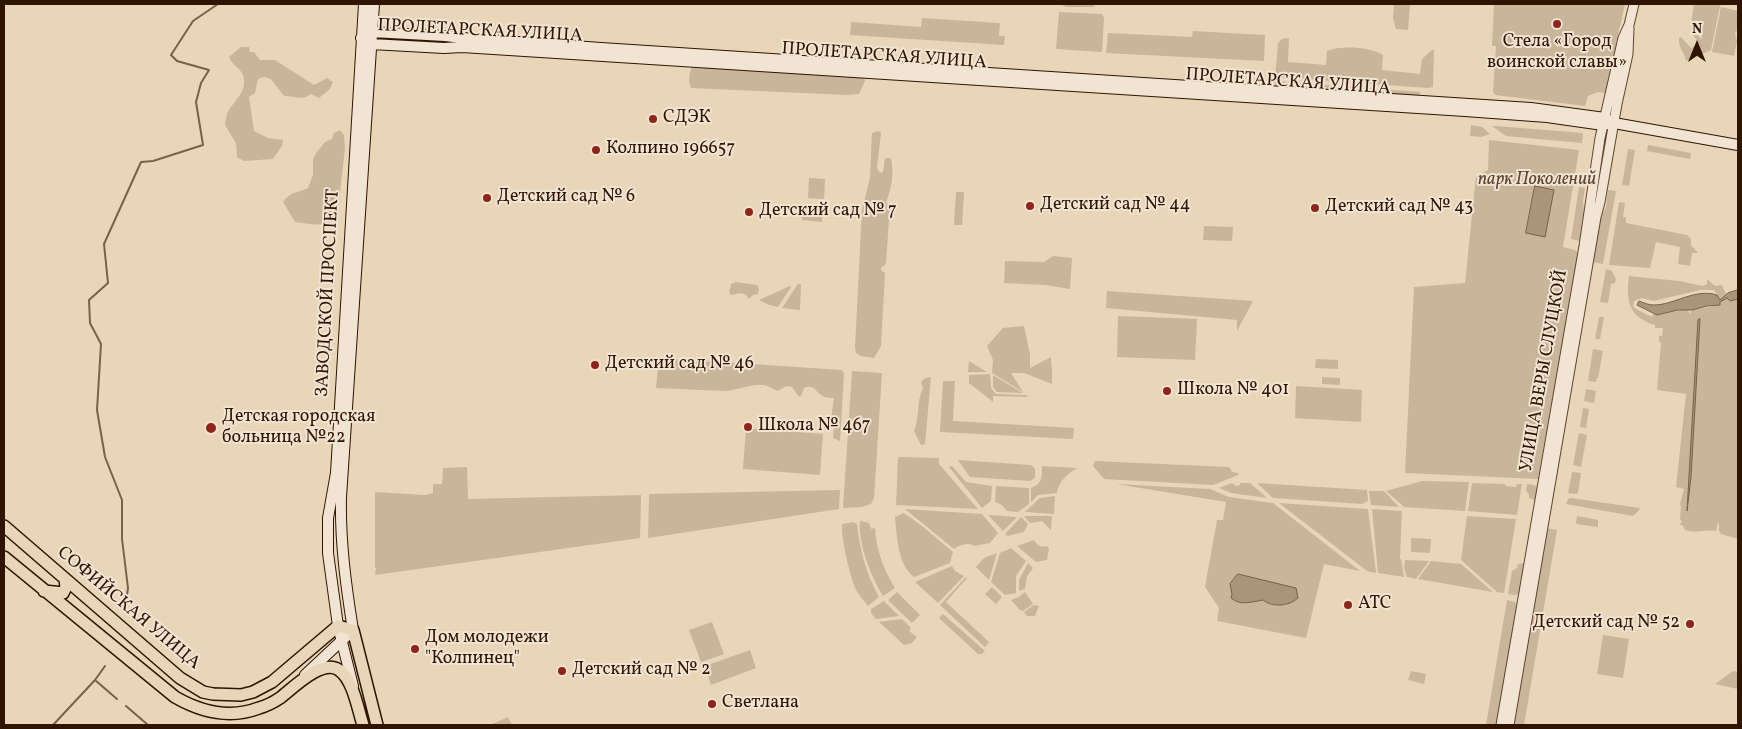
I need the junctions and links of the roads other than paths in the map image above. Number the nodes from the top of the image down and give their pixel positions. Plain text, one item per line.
1 (364, 4) edge
2 (374, 4) edge
3 (1634, 4) edge
4 (372, 32) junction
5 (361, 38) junction
6 (371, 44) junction
7 (1608, 122) junction
8 (1738, 145) edge
9 (349, 320) junction
10 (4, 526) edge
11 (4, 557) edge
12 (65, 579) junction
13 (43, 590) junction
14 (338, 626) junction
15 (353, 630) junction
16 (342, 640) junction
17 (301, 680) junction
18 (355, 698) junction
19 (363, 725) edge
20 (378, 725) edge
21 (1501, 725) edge
22 (1509, 725) edge

1 - 5 main road, ЗАВОДСКОЙ ПРОСПЕКТ
2 - 4 main road, ЗАВОДСКОЙ ПРОСПЕКТ
3 - 7 street, УЛИЦА ВЕРЫ СЛУЦКОЙ
4 - 5 main road, ПРОЛЕТАРСКАЯ УЛИЦА
4 - 6 main road, ЗАВОДСКОЙ ПРОСПЕКТ
4 - 7 main road, ПРОЛЕТАРСКАЯ УЛИЦА
5 - 6 main road, ПРОЛЕТАРСКАЯ УЛИЦА
5 - 9 main road, ЗАВОДСКОЙ ПРОСПЕКТ
6 - 7 main road, ПРОЛЕТАРСКАЯ УЛИЦА
6 - 9 main road, ЗАВОДСКОЙ ПРОСПЕКТ
7 - 8 main road, ПРОЛЕТАРСКАЯ УЛИЦА
7 - 21 street, УЛИЦА ВЕРЫ СЛУЦКОЙ
7 - 22 street, УЛИЦА ВЕРЫ СЛУЦКОЙ
9 - 14 main road, ЗАВОДСКОЙ ПРОСПЕКТ
9 - 15 main road, ЗАВОДСКОЙ ПРОСПЕКТ
10 - 12 main road, СОФИЙСКАЯ УЛИЦА
11 - 13 main road
12 - 13 main road
12 - 14 main road, СОФИЙСКАЯ УЛИЦА
13 - 17 main road
14 - 15 main road
14 - 16 main road, ЗАВОДСКОЙ ПРОСПЕКТ
15 - 16 main road
15 - 20 main road, ЗАВОДСКОЙ ПРОСПЕКТ
16 - 17 main road
16 - 18 main road, ЗАВОДСКОЙ ПРОСПЕКТ
17 - 18 main road
18 - 19 main road, ЗАВОДСКОЙ ПРОСПЕКТ

